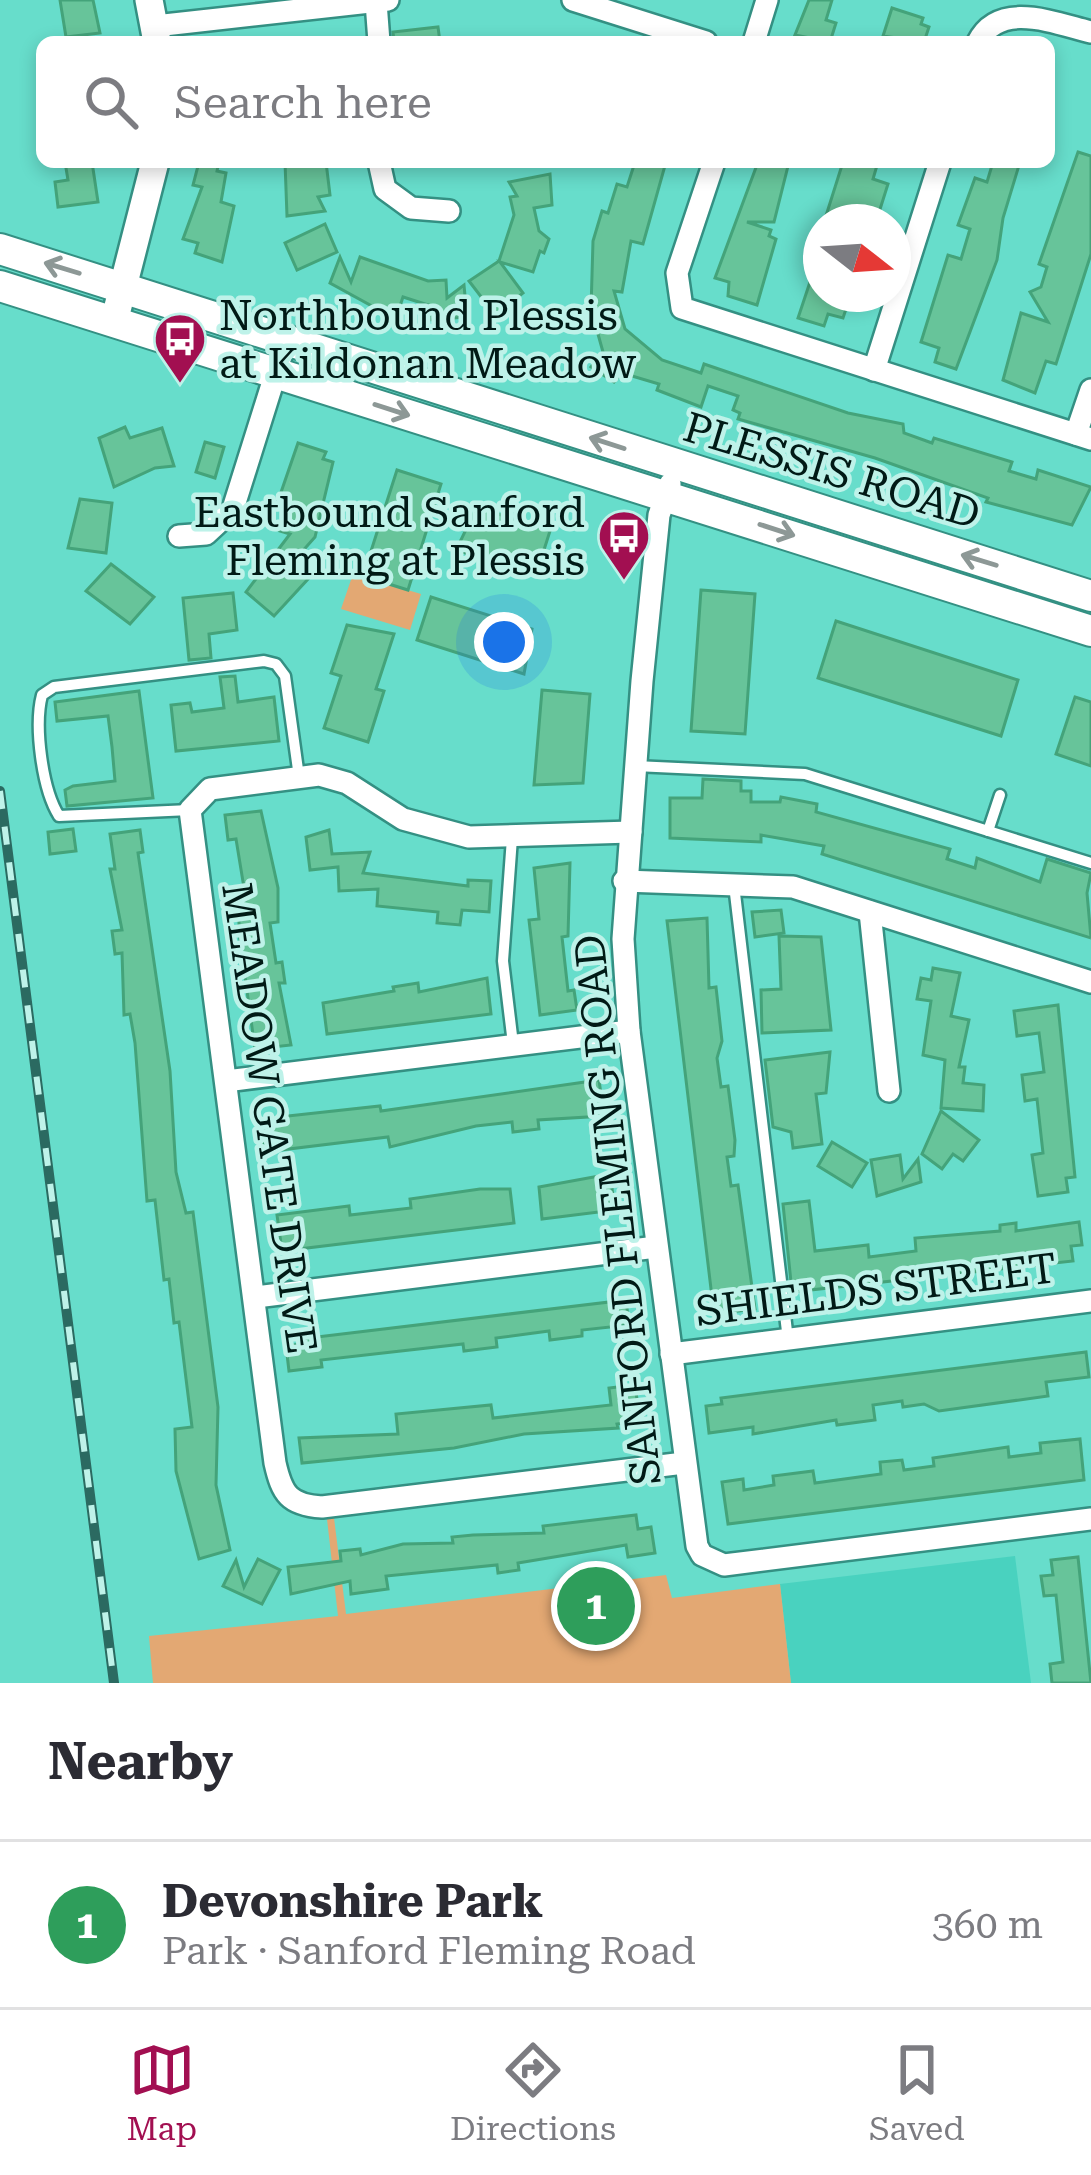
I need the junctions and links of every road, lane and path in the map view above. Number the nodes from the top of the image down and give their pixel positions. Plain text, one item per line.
1 (573, 0) edge
2 (767, 0) edge
3 (382, 1) edge
4 (154, 23) edge
5 (1091, 32) edge
6 (379, 36) edge
7 (687, 36) edge
8 (756, 36) edge
9 (981, 36) edge
10 (154, 168) edge
11 (381, 168) edge
12 (712, 168) edge
13 (938, 168) edge
14 (449, 211) dead end
15 (0, 249) edge
16 (0, 286) edge
17 (124, 288) junction
18 (114, 322) junction
19 (286, 340) junction
20 (874, 370) junction
21 (277, 374) junction
22 (1091, 390) edge
23 (1084, 436) edge
24 (676, 465) junction
25 (665, 495) junction
26 (178, 536) dead end
27 (1091, 596) edge
28 (1091, 631) edge
29 (635, 766) junction
30 (299, 777) junction
31 (1000, 795) dead end
32 (190, 810) junction
33 (988, 831) junction
34 (631, 832) junction
35 (512, 838) junction
36 (1091, 863) edge
37 (624, 881) junction
38 (734, 885) junction
39 (870, 912) junction
40 (1091, 982) edge
41 (629, 1031) junction
42 (513, 1049) junction
43 (226, 1082) junction
44 (889, 1090) dead end
45 (656, 1247) junction
46 (256, 1297) junction
47 (1091, 1301) edge
48 (788, 1340) junction
49 (671, 1354) junction
50 (684, 1463) junction
51 (1091, 1519) edge

1 - 7 street
2 - 8 street
3 - 4 street
3 - 6 street
5 - 9 street
10 - 17 street
11 - 14 street
12 - 20 street
13 - 20 street
17 -> 15 main road, PLESSIS ROAD
16 - 18 main road, PLESSIS ROAD
17 - 18 street
17 - 19 main road, PLESSIS ROAD
18 - 21 main road, PLESSIS ROAD
19 - 21 street
24 -> 19 main road, PLESSIS ROAD
20 - 23 street
21 -> 25 main road, PLESSIS ROAD
21 - 26 street
22 - 23 street
24 - 25 street, SANFORD FLEMING ROAD
27 -> 24 main road, PLESSIS ROAD
25 -> 28 main road, PLESSIS ROAD
25 - 29 street, SANFORD FLEMING ROAD
29 - 33 lane
29 - 34 street, SANFORD FLEMING ROAD
30 - 32 street
30 - 32 lane
30 - 35 street
31 - 33 lane
32 - 43 street, MEADOW GATE DRIVE
33 - 36 lane
34 - 35 street
34 - 37 street, SANFORD FLEMING ROAD
35 - 42 lane
37 - 38 street
37 - 41 street, SANFORD FLEMING ROAD
38 - 39 street
38 - 48 lane
39 - 40 street
39 - 44 street
41 - 42 street
41 - 45 street, SANFORD FLEMING ROAD
42 - 43 street
43 - 46 street, MEADOW GATE DRIVE
45 - 46 street
45 - 49 street, SANFORD FLEMING ROAD
46 - 50 street, MEADOW GATE DRIVE
47 - 48 street, SHIELDS STREET
48 - 49 street, SHIELDS STREET
49 - 50 street, SANFORD FLEMING ROAD
50 - 51 street, SANFORD FLEMING ROAD

